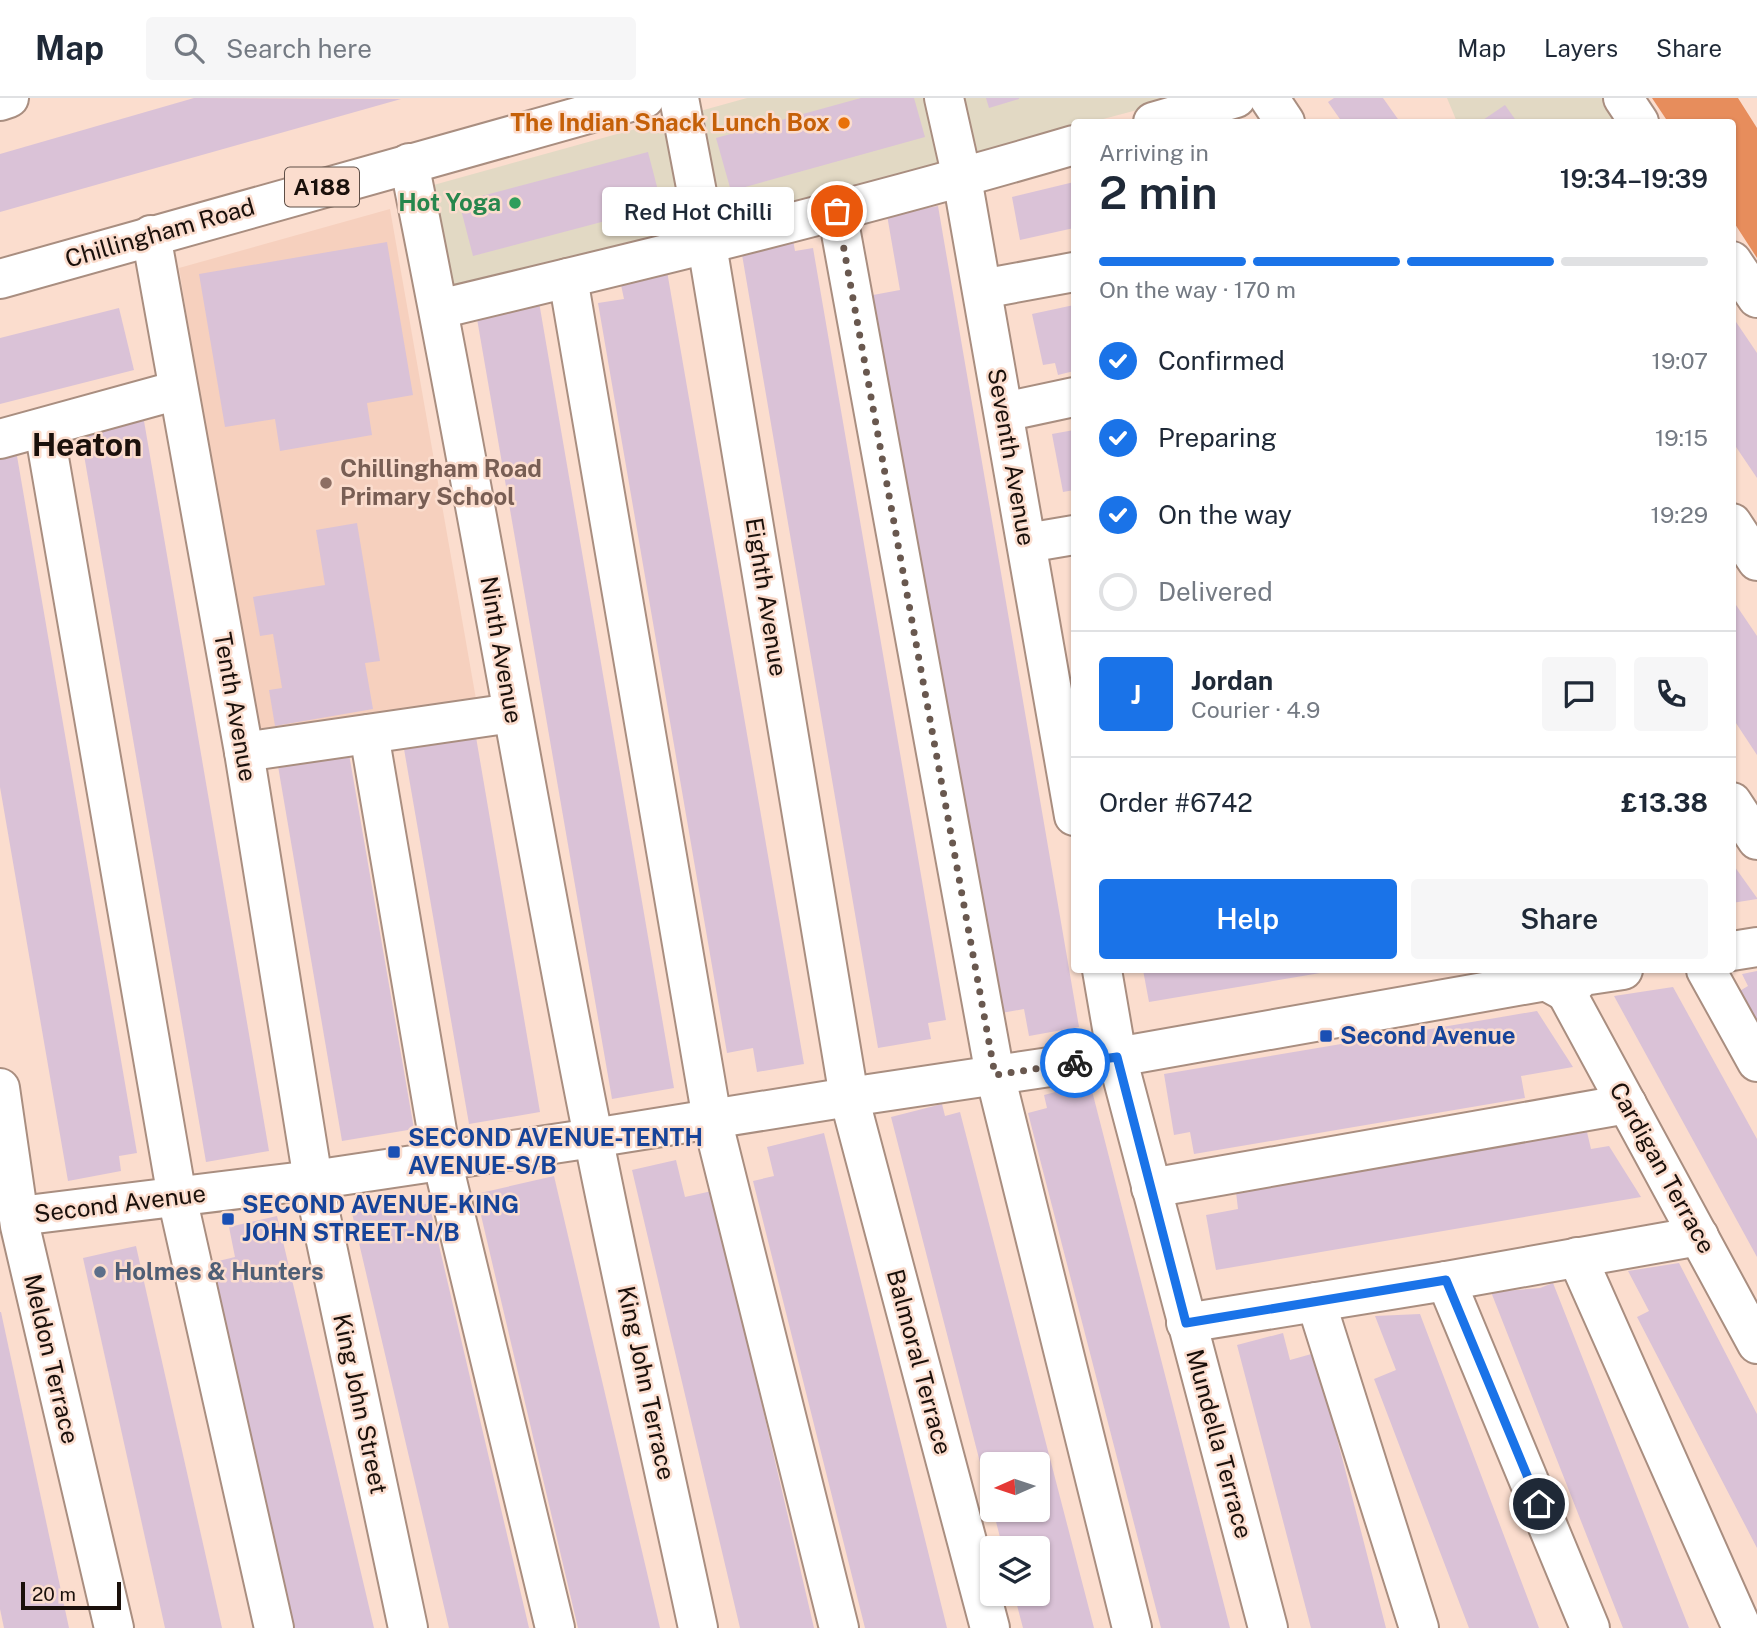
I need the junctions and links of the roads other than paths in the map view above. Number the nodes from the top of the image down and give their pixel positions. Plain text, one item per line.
1 (9, 98) edge
2 (645, 98) edge
3 (678, 98) edge
4 (944, 98) edge
5 (1236, 98) edge
6 (1269, 98) edge
7 (1623, 98) edge
8 (0, 101) edge
9 (1163, 119) edge
10 (1283, 119) edge
11 (1637, 119) edge
12 (1071, 146) edge
13 (409, 163) junction
14 (962, 178) junction
15 (837, 211) junction
16 (151, 235) junction
17 (707, 245) junction
18 (1736, 267) edge
19 (1071, 273) edge
20 (568, 278) junction
21 (0, 279) edge
22 (982, 289) junction
23 (1757, 298) edge
24 (439, 309) junction
25 (177, 390) junction
26 (1071, 398) edge
27 (1004, 412) junction
28 (44, 429) junction
29 (0, 439) edge
30 (1736, 529) edge
31 (1071, 535) edge
32 (1027, 543) junction
33 (1757, 561) edge
34 (1062, 671) edge
35 (512, 713) junction
36 (369, 734) junction
37 (244, 752) junction
38 (1071, 776) edge
39 (1736, 808) edge
40 (1757, 840) edge
41 (1757, 947) edge
42 (1736, 950) edge
43 (1103, 973) edge
44 (1603, 973) edge
45 (1708, 973) edge
46 (1566, 992) junction
47 (1117, 1057) junction
48 (1757, 1062) edge
49 (995, 1075) junction
50 (0, 1088) edge
51 (849, 1097) junction
52 (1627, 1104) junction
53 (712, 1119) junction
54 (593, 1138) junction
55 (442, 1160) junction
56 (313, 1180) junction
57 (1151, 1188) junction
58 (177, 1197) junction
59 (19, 1216) junction
60 (1699, 1236) junction
61 (1577, 1257) junction
62 (1446, 1280) junction
63 (1316, 1302) junction
64 (1186, 1323) junction
65 (1757, 1344) edge
66 (114, 1628) edge
67 (274, 1628) edge
68 (408, 1628) edge
69 (555, 1628) edge
70 (698, 1628) edge
71 (839, 1628) edge
72 (990, 1628) edge
73 (1132, 1628) edge
74 (1268, 1628) edge
75 (1419, 1628) edge
76 (1590, 1628) edge
77 (1742, 1628) edge

1 - 8 street
2 - 13 street, Chillingham Road / A188
3 - 17 street, Eighth Avenue
4 - 14 street, Seventh Avenue
5 - 9 street
6 - 10 street
7 - 11 street
12 - 14 street
13 - 16 street, Chillingham Road / A188
13 - 24 street, Ninth Avenue
14 - 15 street
14 - 22 street, Seventh Avenue
15 - 17 street
15 - 49 street
16 - 21 street, Chillingham Road / A188
16 - 25 street, Tenth Avenue
17 - 20 street
17 - 51 street, Eighth Avenue
18 - 23 street
19 - 22 street
20 - 24 street
20 - 53 street
22 - 27 street, Seventh Avenue
24 - 35 street, Ninth Avenue
25 - 28 street
25 - 37 street, Tenth Avenue
26 - 27 street
27 - 32 street, Seventh Avenue
28 - 29 street
28 - 58 street
30 - 33 street
31 - 32 street
32 - 34 street, Seventh Avenue
34 - 38 street, Seventh Avenue
35 - 36 street
35 - 54 street, Ninth Avenue
36 - 37 street
36 - 55 street
37 - 56 street, Tenth Avenue
39 - 40 street
41 - 42 street
43 - 47 street
44 - 46 street
45 - 48 street
46 - 47 street, Second Avenue
46 - 52 street, Cardigan Terrace
47 - 49 street, Second Avenue
47 - 57 street, Mundella Terrace
49 - 51 street, Second Avenue
49 - 73 street
50 - 59 street, Meldon Terrace
51 - 53 street, Second Avenue
51 - 72 street, Balmoral Terrace
52 - 57 street
52 - 60 street, Cardigan Terrace
53 - 54 street, Second Avenue
53 - 71 street
54 - 55 street, Second Avenue
54 - 70 street, King John Terrace
55 - 56 street, Second Avenue
55 - 69 street
56 - 58 street, Second Avenue
56 - 68 street, King John Street
57 - 64 street, Mundella Terrace
58 - 59 street, Second Avenue
58 - 67 street
59 - 66 street, Meldon Terrace
60 - 61 street
60 - 65 street, Cardigan Terrace
61 - 62 street
61 - 77 street
62 - 63 street
62 - 76 street
63 - 64 street
63 - 75 street
64 - 74 street, Mundella Terrace

